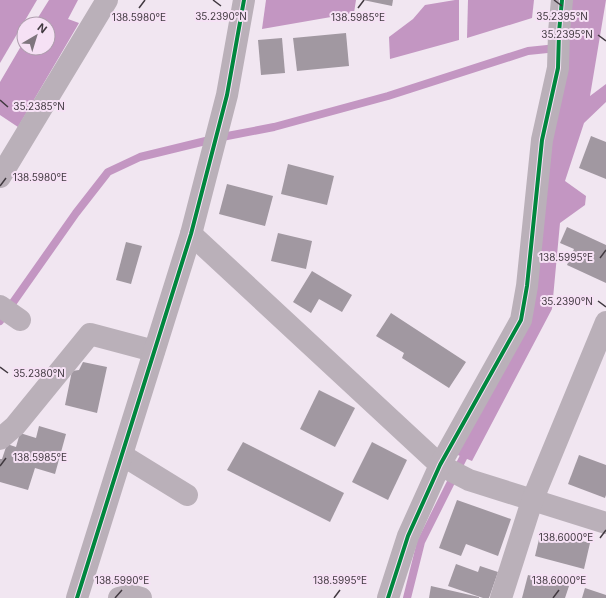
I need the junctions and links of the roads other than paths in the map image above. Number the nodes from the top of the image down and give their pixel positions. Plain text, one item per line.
1 (107, 0) edge
2 (244, 0) edge
3 (562, 0) edge
4 (0, 177) edge
5 (191, 234) junction
6 (0, 306) edge
7 (20, 320) dead end
8 (606, 322) edge
9 (154, 351) junction
10 (0, 439) edge
11 (122, 455) junction
12 (440, 465) junction
13 (187, 495) dead end
14 (532, 501) junction
15 (606, 524) edge
16 (77, 598) edge
17 (119, 598) edge
18 (141, 598) edge
19 (388, 598) edge
20 (502, 598) edge

1 - 4 street
2 - 5 street
3 - 12 street
5 - 9 street
5 - 12 street
6 - 7 street
8 - 14 street
9 - 10 street
9 - 11 street
11 - 13 street
11 - 16 street
12 - 14 street
12 - 19 street
14 - 15 street
14 - 20 street
17 - 18 street

